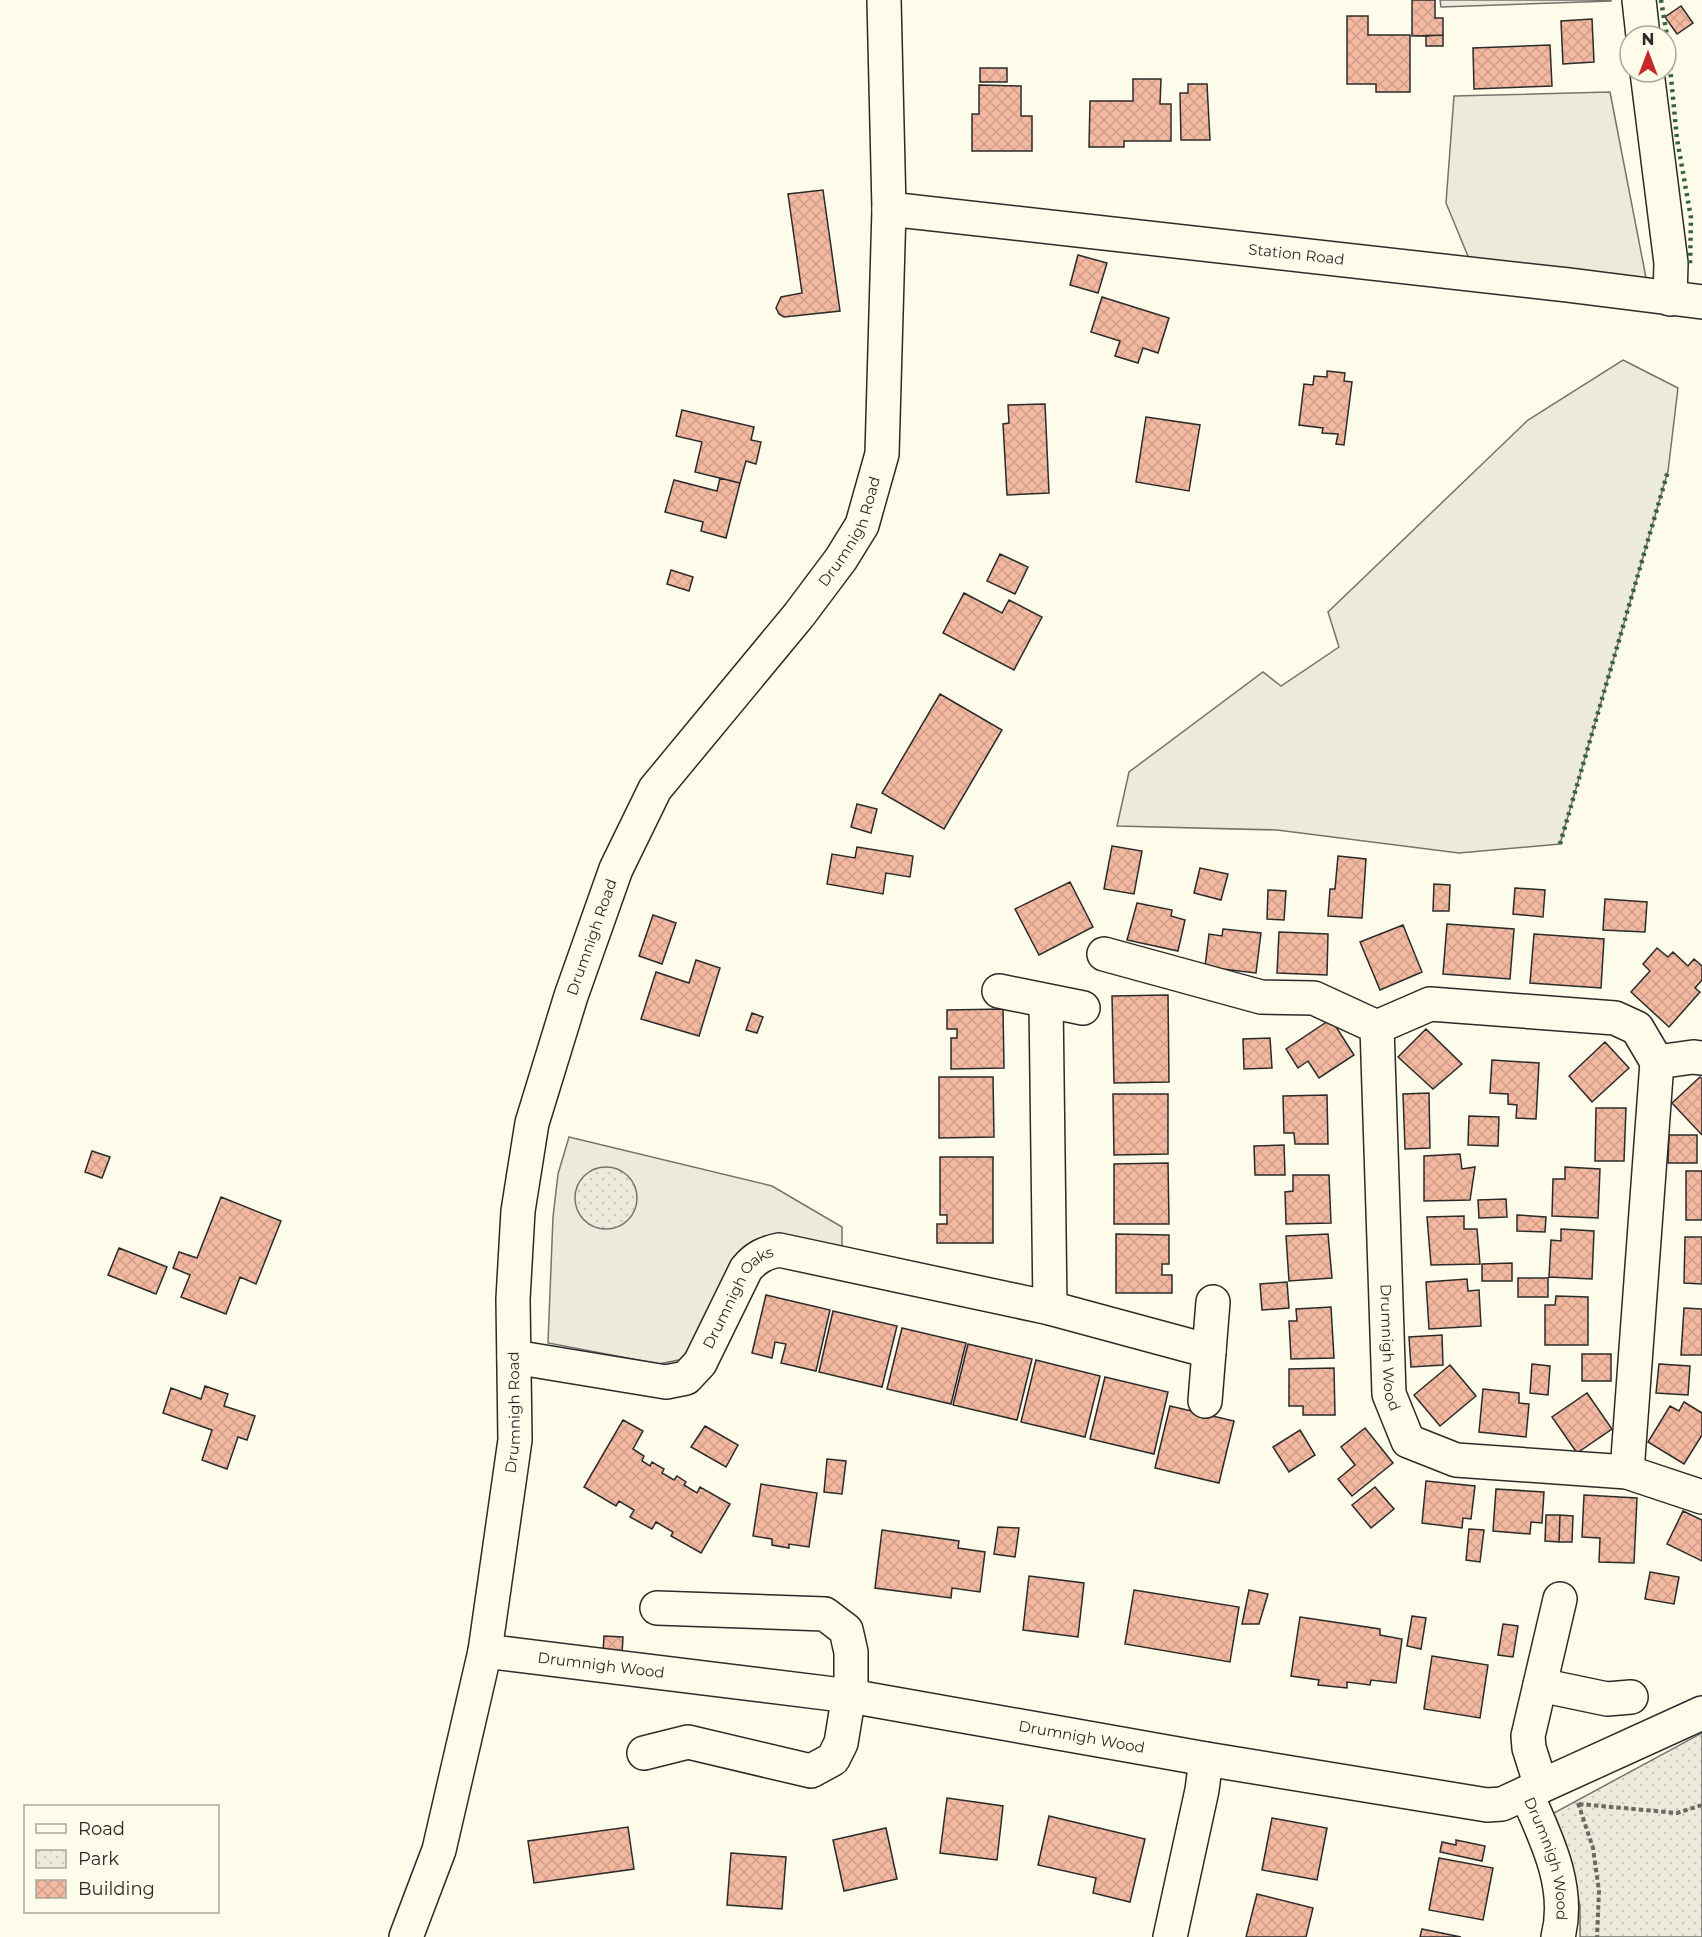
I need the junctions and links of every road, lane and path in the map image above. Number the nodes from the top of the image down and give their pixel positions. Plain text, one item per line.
1 (884, 0) edge
2 (1639, 0) edge
3 (1642, 24) edge
4 (1649, 84) edge
5 (889, 209) junction
6 (1670, 299) junction
7 (1702, 303) edge
8 (1104, 954) dead end
9 (999, 990) dead end
10 (1046, 1001) junction
11 (1083, 1008) dead end
12 (1377, 1027) junction
13 (1702, 1058) edge
14 (1657, 1062) junction
15 (1213, 1302) dead end
16 (1050, 1308) junction
17 (1209, 1351) junction
18 (514, 1357) junction
19 (1205, 1401) dead end
20 (1627, 1472) junction
21 (1702, 1497) edge
22 (1560, 1599) dead end
23 (657, 1608) dead end
24 (485, 1651) junction
25 (1540, 1685) junction
26 (850, 1696) junction
27 (1630, 1697) dead end
28 (1702, 1713) edge
29 (644, 1753) dead end
30 (1206, 1759) junction
31 (1552, 1790) junction
32 (1702, 1805) edge
33 (406, 1937) edge
34 (1170, 1937) edge
35 (1558, 1937) edge
36 (1597, 1937) edge

1 - 5 street, Drumnigh Road
2 - 3 street
4 - 6 street
5 - 6 street, Station Road
5 - 18 street, Drumnigh Road
6 - 7 street, Station Road
8 - 12 street
9 - 10 street
10 - 11 street
10 - 16 street
12 - 14 street
12 - 20 street, Drumnigh Wood
13 - 14 street
14 - 20 street
15 - 17 street
16 - 17 street, Drumnigh Oaks
16 - 18 street, Drumnigh Oaks
17 - 19 street
18 - 24 street, Drumnigh Road
20 - 21 street, Drumnigh Wood
22 - 25 street
23 - 26 street
24 - 26 street, Drumnigh Wood
24 - 33 street, Drumnigh Road
25 - 27 street
25 - 31 street
26 - 29 street
26 - 30 street, Drumnigh Wood
28 - 31 street
30 - 31 street, Drumnigh Wood
30 - 34 street
31 - 32 path
31 - 35 street, Drumnigh Wood
31 - 36 path

